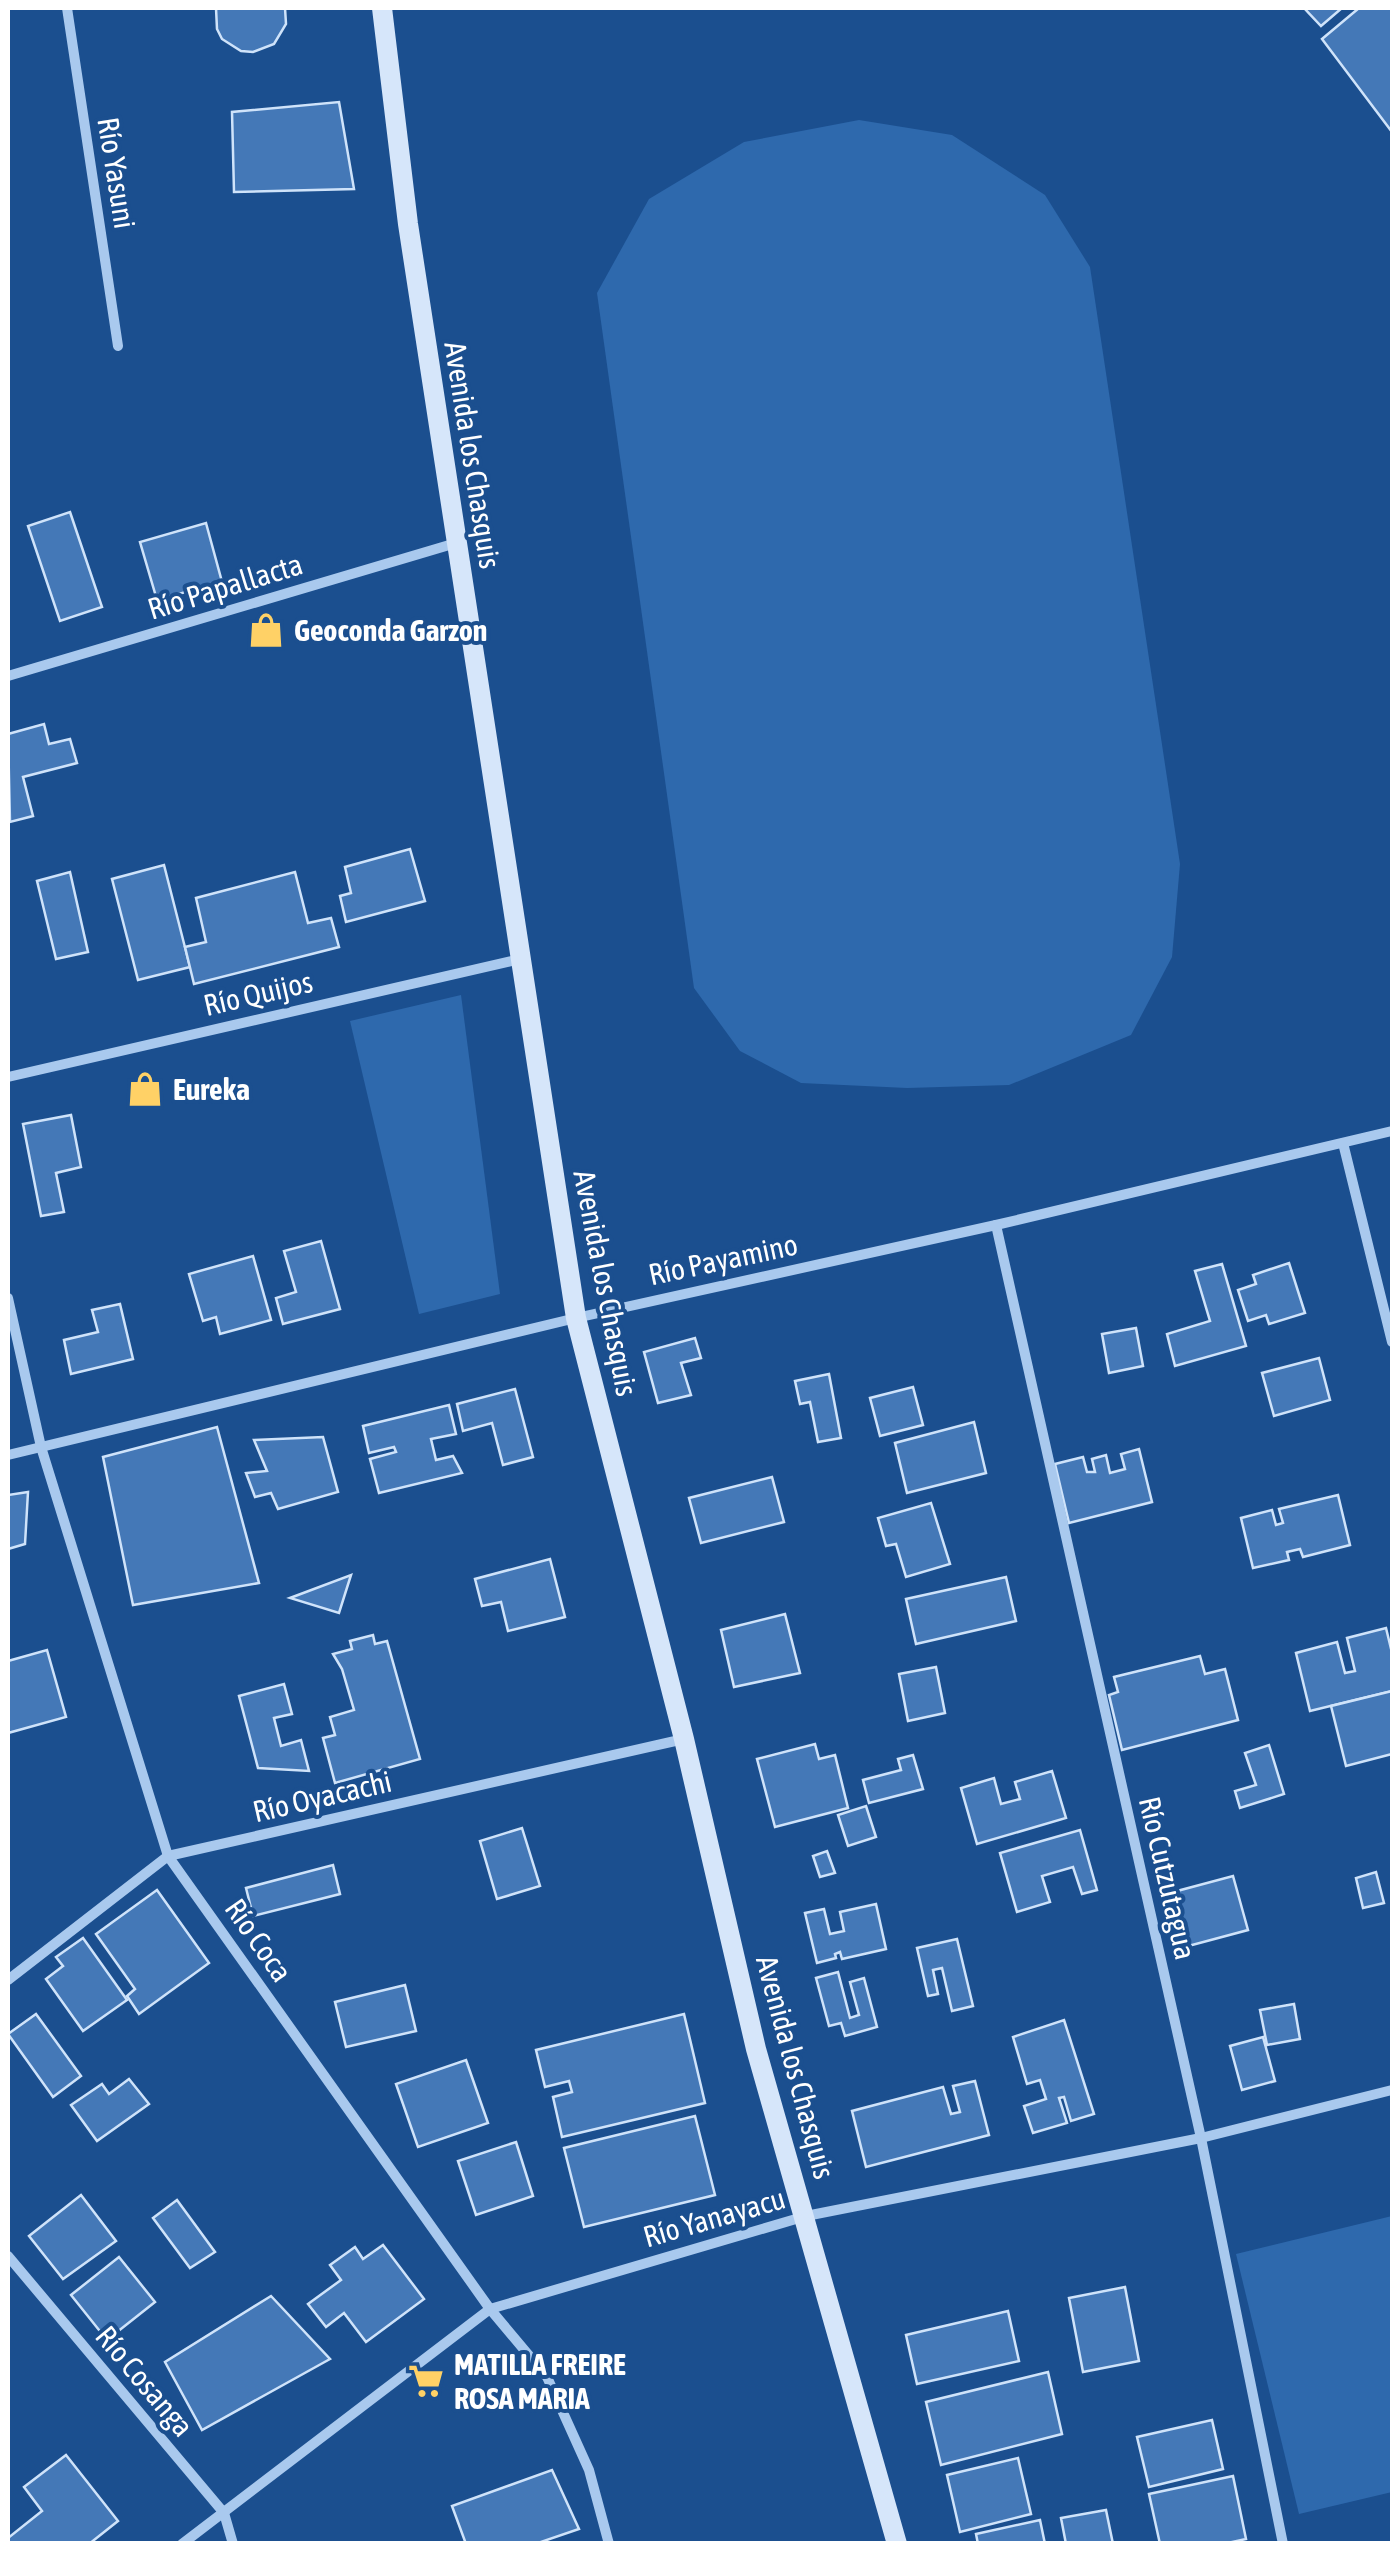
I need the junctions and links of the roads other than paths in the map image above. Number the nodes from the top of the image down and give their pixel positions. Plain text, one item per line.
1 (67, 8) edge
2 (382, 8) edge
3 (118, 346) dead end
4 (456, 543) junction
5 (8, 676) edge
6 (520, 959) junction
7 (8, 1077) edge
8 (1392, 1131) edge
9 (1343, 1143) junction
10 (996, 1225) junction
11 (8, 1298) edge
12 (576, 1318) junction
13 (1392, 1342) edge
14 (41, 1448) junction
15 (8, 1455) edge
16 (684, 1739) junction
17 (168, 1856) junction
18 (8, 1980) edge
19 (1392, 2090) edge
20 (1201, 2138) junction
21 (806, 2216) junction
22 (8, 2256) edge
23 (490, 2310) junction
24 (224, 2513) junction
25 (182, 2544) edge
26 (233, 2544) edge
27 (609, 2544) edge
28 (897, 2544) edge
29 (1282, 2544) edge

1 - 3 street, Río Yasuni
2 - 4 street, Avenida los Chasquis
4 - 5 street, Río Papallacta
4 - 6 street, Avenida los Chasquis
6 - 7 street, Río Quijos
6 - 12 street, Avenida los Chasquis
8 - 9 street, Río Payamino
9 - 10 street, Río Payamino
9 - 13 street
10 - 12 street, Río Payamino
10 - 20 street, Río Cutzutagua
11 - 14 street, Río Coca
12 - 14 street, Río Payamino
12 - 16 street, Avenida los Chasquis
14 - 15 street, Río Payamino
14 - 17 street, Río Coca
16 - 17 street, Río Oyacachi
16 - 21 street, Avenida los Chasquis
17 - 18 street, Río Oyacachi
17 - 23 street, Río Coca
19 - 20 street, Río Yanayacu
20 - 21 street, Río Yanayacu
20 - 29 street, Río Cutzutagua
21 - 23 street, Río Yanayacu
21 - 28 street, Avenida los Chasquis
22 - 24 street, Río Cosanga
23 - 24 street, Río Yanayacu
23 - 27 street, Río Coca
24 - 25 street, Río Yanayacu
24 - 26 street, Río Cosanga

